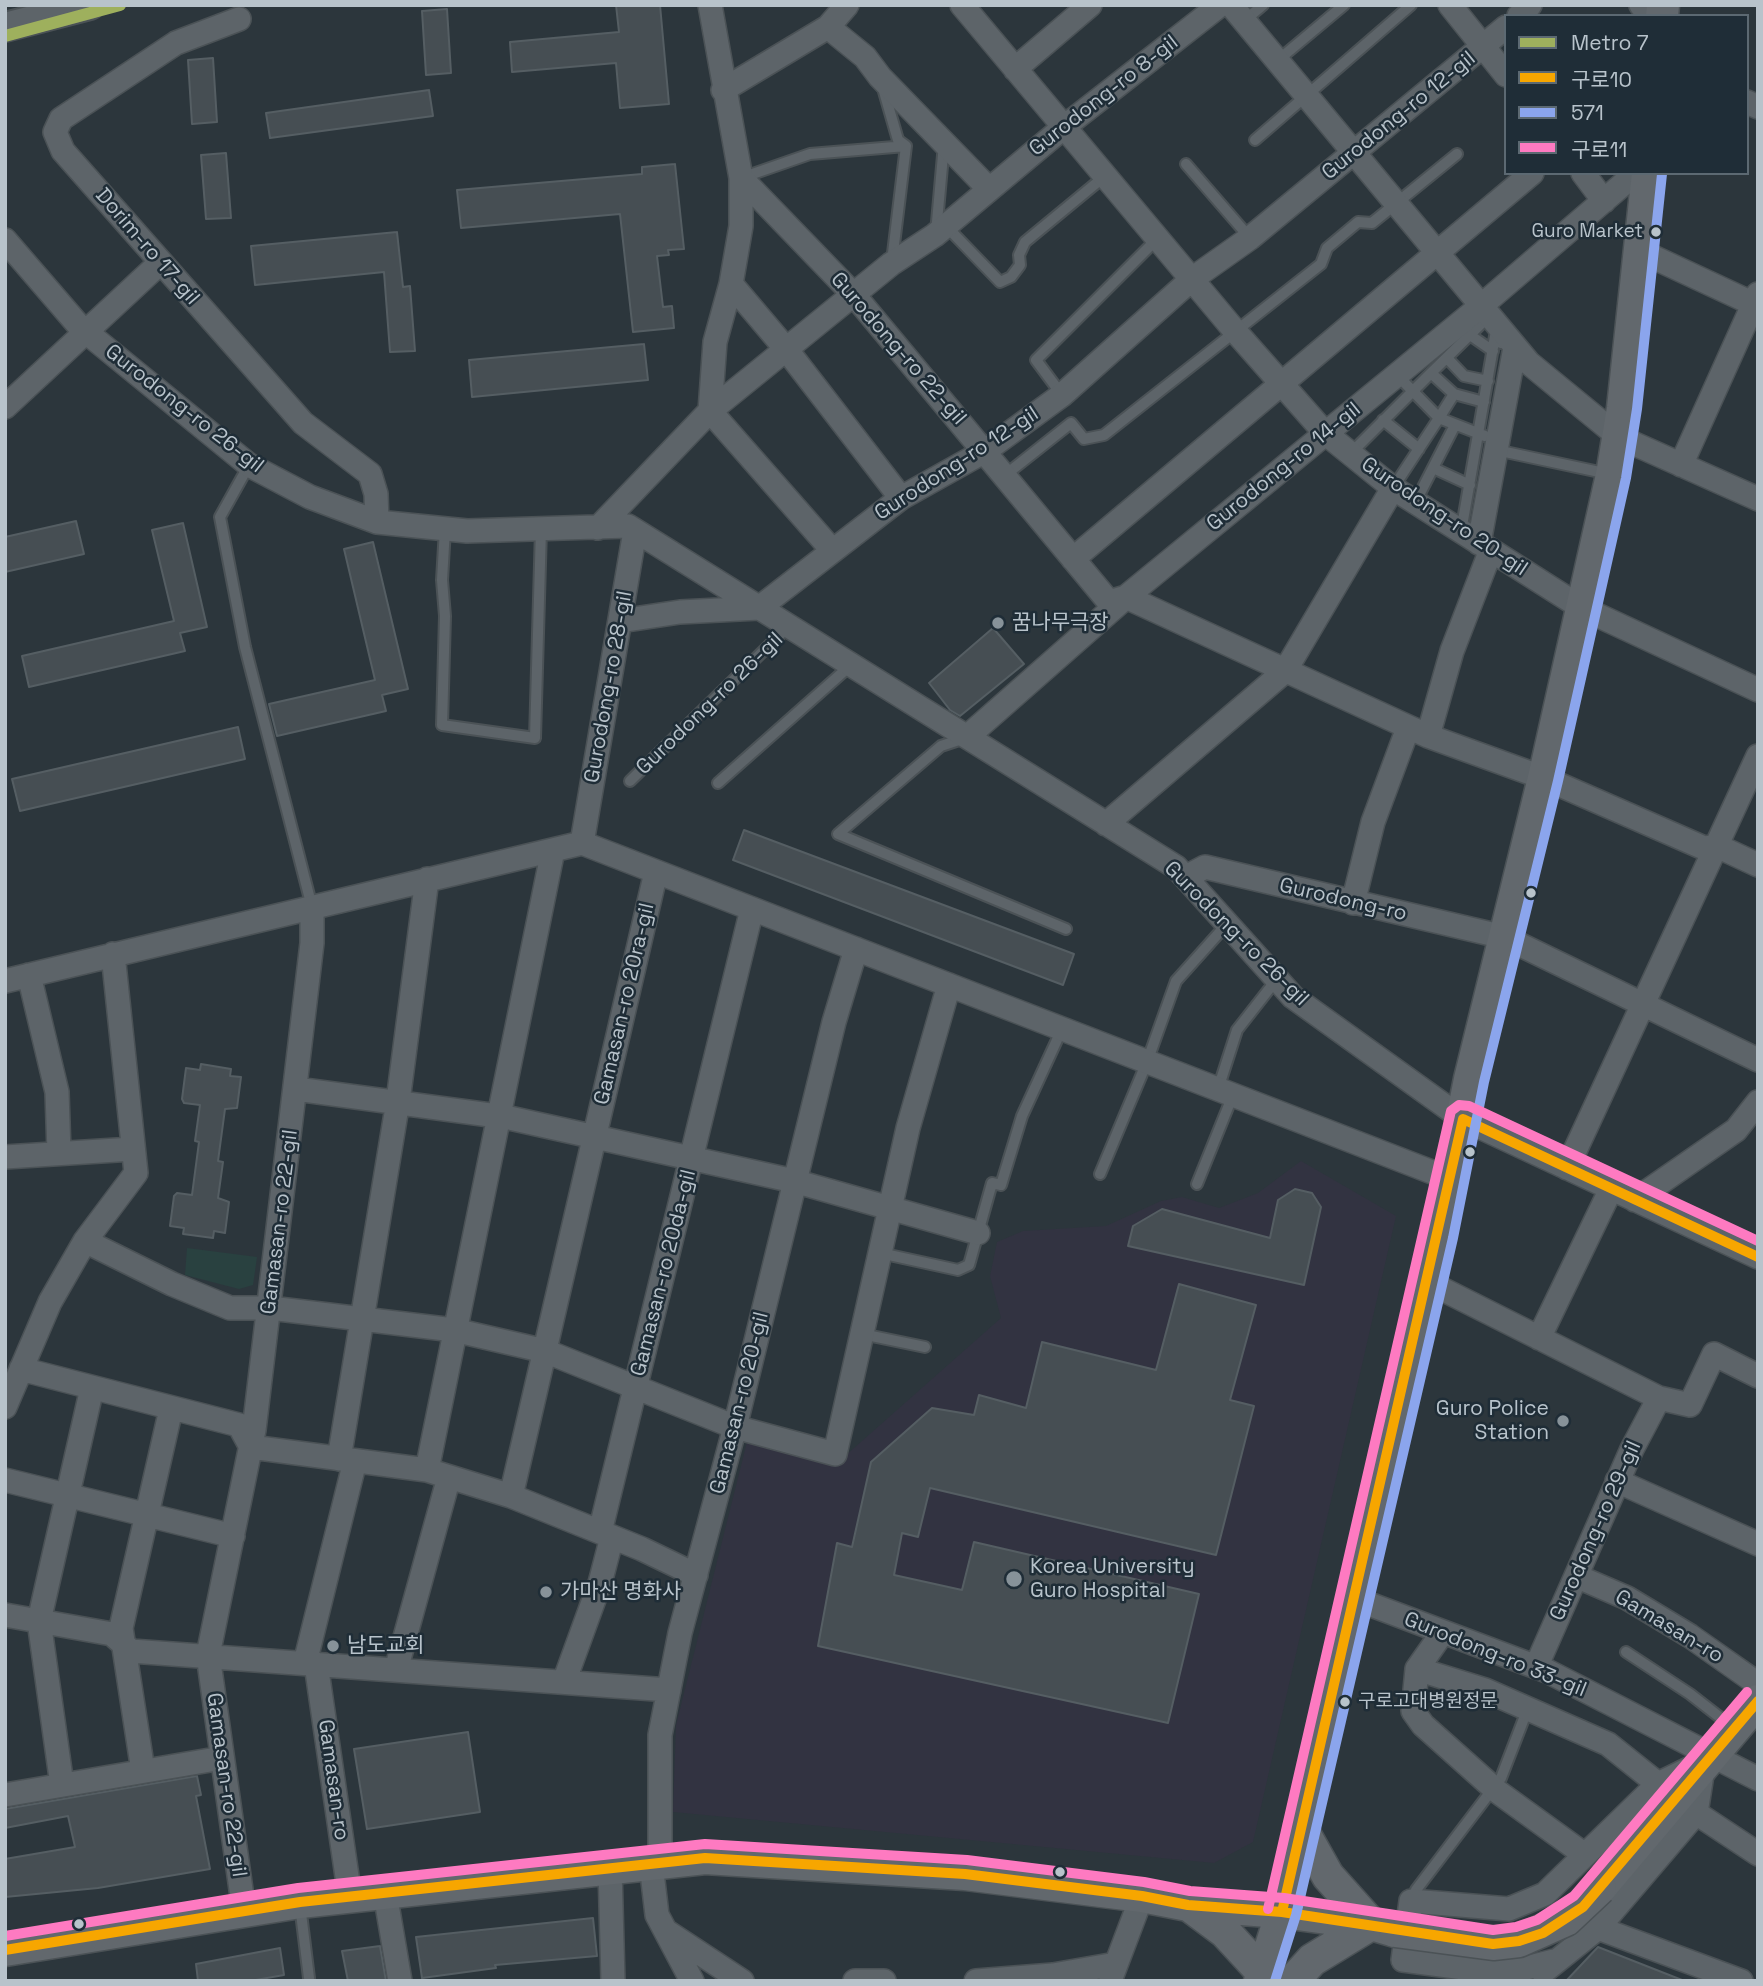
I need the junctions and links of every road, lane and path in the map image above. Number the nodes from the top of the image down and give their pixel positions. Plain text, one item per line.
1 (90, 5) edge
2 (710, 5) edge
3 (847, 5) edge
4 (1090, 5) edge
5 (1220, 5) edge
6 (1263, 5) edge
7 (1344, 5) edge
8 (1411, 5) edge
9 (1450, 5) edge
10 (970, 8) edge
11 (1237, 13) edge
12 (239, 19) dead end
13 (5, 27) edge
14 (828, 27) junction
15 (1504, 29) edge
16 (1483, 47) junction
17 (1277, 61) junction
18 (1016, 69) junction
19 (1504, 73) edge
20 (880, 77) junction
21 (723, 89) junction
22 (1305, 94) junction
23 (1064, 127) junction
24 (1255, 139) dead end
25 (945, 142) junction
26 (906, 146) junction
27 (1354, 153) junction
28 (1457, 154) dead end
29 (1186, 164) dead end
30 (1530, 175) edge
31 (1584, 175) edge
32 (1634, 175) edge
33 (1648, 175) edge
34 (1105, 176) junction
35 (741, 178) junction
36 (989, 188) junction
37 (1604, 201) junction
38 (1397, 205) junction
39 (940, 231) junction
40 (1158, 238) junction
41 (1250, 238) junction
42 (5, 240) edge
43 (1640, 251) junction
44 (1439, 255) junction
45 (160, 262) junction
46 (891, 264) junction
47 (1192, 279) junction
48 (731, 284) junction
49 (854, 295) junction
50 (1756, 301) edge
51 (1477, 319) junction
52 (85, 331) junction
53 (1235, 331) junction
54 (1504, 347) junction
55 (786, 349) junction
56 (1447, 358) junction
57 (1431, 373) junction
58 (1488, 382) junction
59 (1404, 383) junction
60 (1283, 386) junction
61 (1454, 394) junction
62 (1062, 395) junction
63 (1484, 402) junction
64 (5, 407) edge
65 (710, 411) junction
66 (1439, 418) junction
67 (1383, 420) junction
68 (1455, 425) junction
69 (1325, 433) junction
70 (1619, 437) junction
71 (1491, 442) junction
72 (1419, 449) junction
73 (985, 451) junction
74 (1351, 453) junction
75 (249, 464) junction
76 (1681, 465) junction
77 (1433, 468) junction
78 (1612, 475) junction
79 (1004, 476) junction
80 (1470, 485) junction
81 (1394, 488) junction
82 (901, 498) junction
83 (1758, 499) edge
84 (1416, 501) junction
85 (377, 522) junction
86 (598, 528) junction
87 (445, 529) junction
88 (541, 530) junction
89 (635, 531) junction
90 (1477, 542) junction
91 (832, 550) junction
92 (1073, 559) junction
93 (1126, 597) junction
94 (758, 608) junction
95 (1582, 608) junction
96 (620, 621) junction
97 (789, 626) junction
98 (851, 665) junction
99 (1285, 671) junction
100 (1758, 690) edge
101 (1418, 732) junction
102 (967, 737) junction
103 (1758, 756) edge
104 (1544, 778) junction
105 (630, 782) dead end
106 (718, 783) dead end
107 (1106, 824) junction
108 (582, 843) junction
109 (1717, 846) junction
110 (553, 850) junction
111 (1758, 865) edge
112 (656, 872) junction
113 (1186, 877) junction
114 (427, 879) junction
115 (1353, 904) junction
116 (312, 906) junction
117 (752, 909) junction
118 (1228, 924) junction
119 (1066, 929) dead end
120 (1504, 937) junction
121 (856, 949) junction
122 (113, 954) junction
123 (29, 975) junction
124 (1277, 979) junction
125 (5, 981) edge
126 (949, 985) junction
127 (1644, 1005) junction
128 (1062, 1029) junction
129 (1758, 1060) edge
130 (1147, 1062) junction
131 (296, 1089) junction
132 (1225, 1092) junction
133 (398, 1101) junction
134 (1758, 1102) edge
135 (498, 1115) junction
136 (1463, 1119) junction
137 (594, 1136) junction
138 (133, 1149) junction
139 (59, 1153) junction
140 (5, 1157) edge
141 (693, 1159) junction
142 (1567, 1168) junction
143 (1100, 1174) dead end
144 (1450, 1179) junction
145 (794, 1181) junction
146 (1198, 1184) dead end
147 (1611, 1189) junction
148 (1635, 1200) junction
149 (890, 1210) junction
150 (978, 1233) junction
151 (85, 1241) junction
152 (880, 1253) junction
153 (1758, 1257) edge
154 (1428, 1282) junction
155 (270, 1308) junction
156 (364, 1319) junction
157 (454, 1329) junction
158 (862, 1334) junction
159 (1539, 1338) junction
160 (925, 1347) dead end
161 (545, 1351) junction
162 (21, 1369) junction
163 (1758, 1376) edge
164 (635, 1387) junction
165 (92, 1388) junction
166 (1659, 1398) junction
167 (5, 1407) edge
168 (171, 1409) junction
169 (735, 1427) junction
170 (251, 1447) junction
171 (347, 1460) junction
172 (427, 1470) junction
173 (449, 1477) junction
174 (5, 1480) edge
175 (1617, 1481) junction
176 (67, 1495) junction
177 (511, 1496) junction
178 (147, 1514) junction
179 (606, 1534) junction
180 (233, 1536) junction
181 (1758, 1544) edge
182 (696, 1575) junction
183 (1576, 1576) junction
184 (1353, 1598) junction
185 (5, 1615) edge
186 (39, 1621) junction
187 (1443, 1632) junction
188 (124, 1644) junction
189 (1626, 1652) dead end
190 (208, 1656) junction
191 (310, 1663) junction
192 (1536, 1667) junction
193 (1418, 1668) junction
194 (396, 1670) junction
195 (564, 1682) junction
196 (1758, 1684) edge
197 (669, 1690) junction
198 (1758, 1701) edge
199 (1528, 1708) junction
200 (1734, 1728) junction
201 (222, 1758) junction
202 (1707, 1758) junction
203 (143, 1772) junction
204 (1758, 1779) edge
205 (1658, 1784) junction
206 (62, 1785) junction
207 (1494, 1789) junction
208 (5, 1795) edge
209 (1696, 1813) junction
210 (1300, 1826) junction
211 (1586, 1854) junction
212 (1758, 1854) edge
213 (655, 1863) junction
214 (610, 1868) junction
215 (1416, 1890) dead end
216 (385, 1893) junction
217 (1142, 1896) junction
218 (350, 1897) junction
219 (300, 1902) junction
220 (1188, 1905) junction
221 (244, 1911) junction
222 (1282, 1912) junction
223 (1598, 1928) junction
224 (665, 1930) junction
225 (1390, 1939) junction
226 (5, 1950) edge
227 (1554, 1961) junction
228 (1113, 1972) edge
229 (1473, 1974) edge
230 (309, 1978) dead end
231 (1267, 1978) edge
232 (400, 1981) edge
233 (613, 1981) edge
234 (692, 1981) edge
235 (742, 1981) edge
236 (855, 1981) edge
237 (884, 1981) edge
238 (976, 1981) edge
239 (1293, 1981) edge
240 (1533, 1981) edge
241 (1741, 1981) edge

1 - 13 street
2 - 21 street
3 - 14 street
4 - 18 street
5 - 23 street, Gurodong-ro 8-gil
6 - 11 lane
7 - 17 lane
8 - 22 lane
9 - 16 street, Gurodong-ro 12-gil
10 - 18 street, Gurodong-ro 20-gil
11 - 17 street
12 - 45 street, Dorim-ro 17-gil
14 - 20 street
14 - 21 street
15 - 16 street, Gurodong-ro 12-gil
16 - 19 street
16 - 27 street, Gurodong-ro 12-gil
17 - 22 street
18 - 23 street, Gurodong-ro 20-gil
20 - 25 street
20 - 26 lane
21 - 35 street
22 - 24 lane
22 - 27 street
23 - 34 street, Gurodong-ro 20-gil
23 - 36 street, Gurodong-ro 8-gil
25 - 36 street
25 - 39 lane
26 - 35 lane
26 - 46 lane
27 - 38 street
27 - 41 street, Gurodong-ro 12-gil
28 - 38 lane
29 - 41 lane
30 - 44 street
31 - 37 street
32 - 37 street, Gurodong-ro 14-gil
33 - 43 main road
34 - 39 lane
34 - 40 street, Gurodong-ro 20-gil
35 - 48 street
35 - 49 street, Gurodong-ro 22-gil
36 - 39 street, Gurodong-ro 8-gil
37 - 51 street, Gurodong-ro 14-gil
38 - 44 street
38 - 53 lane
39 - 46 street, Gurodong-ro 8-gil
40 - 47 street, Gurodong-ro 20-gil
40 - 62 lane
41 - 47 street, Gurodong-ro 12-gil
42 - 52 street, Gurodong-ro 26-gil
43 - 50 street
43 - 70 main road
44 - 51 street
44 - 60 street
45 - 52 street, Gurodong-ro 26-gil
45 - 85 street, Dorim-ro 17-gil
46 - 49 street, Gurodong-ro 8-gil
47 - 53 street, Gurodong-ro 20-gil
47 - 62 street, Gurodong-ro 12-gil
48 - 55 street
48 - 65 street
49 - 55 street, Gurodong-ro 8-gil
49 - 73 street, Gurodong-ro 22-gil
50 - 76 street
51 - 54 street
51 - 54 lane
51 - 56 lane
51 - 59 street, Gurodong-ro 14-gil
52 - 64 street
52 - 75 street, Gurodong-ro 26-gil
53 - 60 street, Gurodong-ro 20-gil
53 - 79 lane, Gurodong-ro 12-gil
54 - 58 lane
54 - 70 street
54 - 71 street
55 - 65 street, Gurodong-ro 8-gil
55 - 82 street
56 - 57 lane
56 - 58 lane
57 - 59 lane
57 - 61 lane
58 - 63 lane
59 - 66 lane
59 - 67 lane
59 - 69 street, Gurodong-ro 14-gil
60 - 69 street, Gurodong-ro 20-gil
60 - 92 street
61 - 63 lane
61 - 66 lane
62 - 73 street, Gurodong-ro 12-gil
63 - 71 lane
65 - 86 street, Gurodong-ro 8-gil
65 - 91 street
66 - 68 lane
66 - 72 lane
67 - 72 lane
67 - 74 lane
68 - 71 lane
68 - 77 lane
69 - 74 street, Gurodong-ro 20-gil
69 - 93 street, Gurodong-ro 14-gil
70 - 76 street
70 - 78 main road
71 - 78 lane
71 - 80 lane
71 - 90 street
72 - 81 lane
73 - 79 street, Gurodong-ro 22-gil
73 - 82 street, Gurodong-ro 12-gil
74 - 81 street, Gurodong-ro 20-gil
75 - 85 street, Gurodong-ro 26-gil
75 - 116 lane
76 - 83 street
77 - 80 lane
77 - 84 lane
78 - 95 main road
79 - 92 street, Gurodong-ro 22-gil
80 - 90 lane
81 - 84 street, Gurodong-ro 20-gil
81 - 99 street
82 - 91 street, Gurodong-ro 12-gil
84 - 90 street, Gurodong-ro 20-gil
85 - 87 street, Gurodong-ro 26-gil
86 - 88 street, Gurodong-ro 26-gil
86 - 89 street, Gurodong-ro 26-gil
87 - 88 street, Gurodong-ro 26-gil
87 - 88 lane
89 - 94 street, Gurodong-ro 26-gil
89 - 96 street, Gurodong-ro 28-gil
90 - 95 street, Gurodong-ro 20-gil
90 - 101 street
91 - 94 street, Gurodong-ro 12-gil
92 - 93 street, Gurodong-ro 22-gil
93 - 99 street, Gurodong-ro 22-gil
93 - 102 street, Gurodong-ro 14-gil
94 - 96 street, Gurodong-ro 26-gil
94 - 97 street, Gurodong-ro 26-gil
95 - 100 street, Gurodong-ro 20-gil
95 - 104 main road
96 - 108 street, Gurodong-ro 28-gil
97 - 98 street, Gurodong-ro 26-gil
97 - 105 lane, Gurodong-ro 26-gil
98 - 102 street, Gurodong-ro 26-gil
98 - 106 lane
99 - 101 street, Gurodong-ro 22-gil
99 - 107 street
101 - 104 street, Gurodong-ro 22-gil
101 - 115 street
102 - 107 street, Gurodong-ro 26-gil
102 - 119 lane
103 - 109 street
104 - 109 street, Gurodong-ro 22-gil
104 - 120 main road
107 - 113 street, Gurodong-ro 26-gil
108 - 110 street
108 - 112 street
109 - 111 street, Gurodong-ro 22-gil
109 - 127 street
110 - 114 street
110 - 135 street
112 - 117 street
112 - 137 street, Gamasan-ro 20ra-gil
113 - 115 street, Gurodong-ro
113 - 118 street, Gurodong-ro 26-gil
114 - 116 street
114 - 133 street
115 - 120 street, Gurodong-ro
116 - 122 street
116 - 131 street, Gamasan-ro 22-gil
117 - 121 street
117 - 141 street
118 - 124 street, Gurodong-ro 26-gil
118 - 130 lane
120 - 127 street, Gurodong-ro
120 - 136 main road
121 - 126 street
121 - 145 street, Gamasan-ro 20-gil
122 - 123 street
122 - 138 street
123 - 125 street
123 - 139 street
124 - 132 lane
124 - 136 street, Gurodong-ro 26-gil
126 - 128 street
126 - 149 street
127 - 129 street, Gurodong-ro
127 - 142 street
128 - 130 street
128 - 150 lane
130 - 132 street
130 - 143 lane
131 - 133 street
131 - 155 street, Gamasan-ro 22-gil
132 - 144 street
132 - 146 lane
133 - 135 street
133 - 156 street
134 - 148 street
135 - 137 street
135 - 157 street
136 - 142 street, Gurodong-ro 26-gil
136 - 144 main road
137 - 141 street
137 - 161 street
138 - 139 street
138 - 151 street
139 - 140 street
141 - 145 street
141 - 164 street, Gamasan-ro 20da-gil
142 - 147 street, Gurodong-ro 26-gil
144 - 154 main road
145 - 149 street
145 - 169 street, Gamasan-ro 20-gil
147 - 148 street, Gurodong-ro 26-gil
147 - 159 street
148 - 153 street, Gurodong-ro 26-gil
149 - 150 street
149 - 152 street
150 - 152 lane
151 - 155 street, Gamasan-ro 20da-gil
151 - 162 street
152 - 158 street
154 - 159 street
154 - 184 main road
155 - 156 street, Gamasan-ro 20da-gil
155 - 170 street, Gamasan-ro 22-gil
156 - 157 street, Gamasan-ro 20da-gil
156 - 171 street
157 - 161 street, Gamasan-ro 20da-gil
157 - 172 street
158 - 160 lane
158 - 169 street
159 - 166 street
161 - 164 street, Gamasan-ro 20da-gil
161 - 177 street
162 - 165 street
162 - 167 street
163 - 166 street
164 - 169 street, Gamasan-ro 20da-gil
164 - 179 street
165 - 168 street
165 - 176 street
166 - 175 street, Gurodong-ro 29-gil
168 - 170 street
168 - 178 street
169 - 182 street, Gamasan-ro 20-gil
170 - 171 street
170 - 180 street, Gamasan-ro 22-gil
171 - 172 street
171 - 191 street
172 - 173 street
173 - 177 street
173 - 194 street
174 - 176 street
175 - 181 street
175 - 183 street, Gurodong-ro 29-gil
176 - 178 street
176 - 186 street
177 - 179 street
178 - 180 street
178 - 188 street
179 - 182 street
179 - 195 street
180 - 190 street, Gamasan-ro 22-gil
182 - 197 street, Gamasan-ro 20-gil
183 - 192 street, Gurodong-ro 29-gil
183 - 196 street, Gamasan-ro
184 - 187 street, Gurodong-ro 33-gil
184 - 210 main road
185 - 186 street
186 - 188 street
186 - 206 street
187 - 192 street, Gurodong-ro 33-gil
187 - 193 street
188 - 190 street
188 - 203 street
189 - 200 lane, Gamasan-ro
190 - 191 street
190 - 201 street, Gamasan-ro 22-gil
191 - 194 street
191 - 218 street, Gamasan-ro
192 - 202 street, Gurodong-ro 33-gil
193 - 199 street
193 - 207 street
194 - 195 street
195 - 197 street
197 - 213 street, Gamasan-ro 20-gil
198 - 200 main road
199 - 205 street
199 - 207 lane
200 - 202 main road
201 - 203 street
201 - 221 street, Gamasan-ro 22-gil
202 - 204 street, Gurodong-ro 33-gil
202 - 205 street
202 - 209 street
202 - 225 main road, bridge
203 - 206 street
205 - 211 street
206 - 208 street
207 - 211 street
207 - 215 lane
209 - 212 street
209 - 223 street
210 - 222 main road
210 - 225 main road
211 - 225 street
213 - 214 main road
213 - 217 main road
213 - 224 street, Gamasan-ro 20-gil
214 - 216 main road
214 - 233 street
216 - 218 main road
216 - 232 street
217 - 220 main road
217 - 228 street
218 - 219 main road
219 - 221 main road
219 - 230 lane
220 - 222 main road
220 - 231 main road
221 - 226 main road
222 - 225 main road
222 - 231 main road
223 - 227 street
223 - 241 street
224 - 234 street, Gamasan-ro 20-gil
224 - 235 street
225 - 229 street
225 - 239 main road
227 - 229 street
227 - 240 street
228 - 238 street
236 - 237 street

